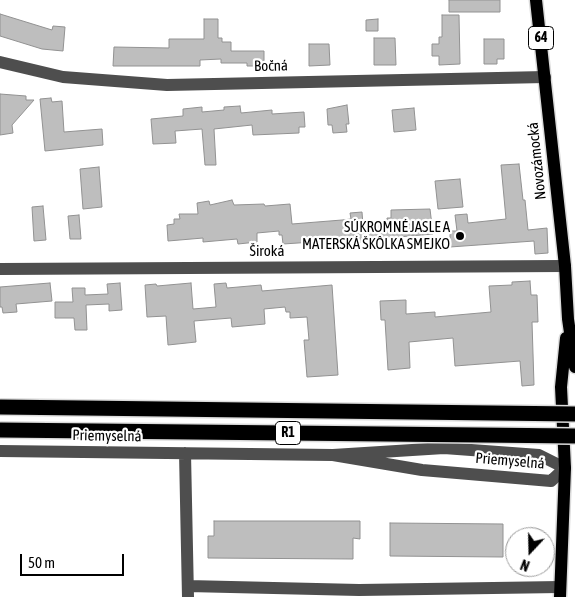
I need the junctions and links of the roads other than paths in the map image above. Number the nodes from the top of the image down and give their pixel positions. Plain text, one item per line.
1 (536, 0) edge
2 (0, 62) edge
3 (546, 77) junction
4 (564, 266) junction
5 (0, 269) edge
6 (568, 318) junction
7 (575, 367) edge
8 (0, 407) edge
9 (575, 414) edge
10 (0, 430) edge
11 (575, 436) edge
12 (0, 451) edge
13 (185, 453) junction
14 (333, 455) junction
15 (570, 468) edge
16 (188, 592) edge
17 (560, 592) edge
18 (359, 594) edge

1 - 3 main road, Novozámocká / 64
2 - 3 street, Bočná
3 - 4 main road, Novozámocká / 64
4 - 5 street, Široká
4 - 6 main road, Novozámocká / 64
6 - 7 main road, Novozámocká / 64
6 - 15 main road, Novozámocká / 64
8 - 9 highway, R1, bridge
10 - 11 highway, R1, bridge
12 - 13 street, Priemyselná
13 - 14 street, Priemyselná
13 - 16 street
14 - 15 street, Priemyselná
14 - 15 street, Priemyselná
15 - 17 main road, Novozámocká / 64
16 - 18 street
17 - 18 street

